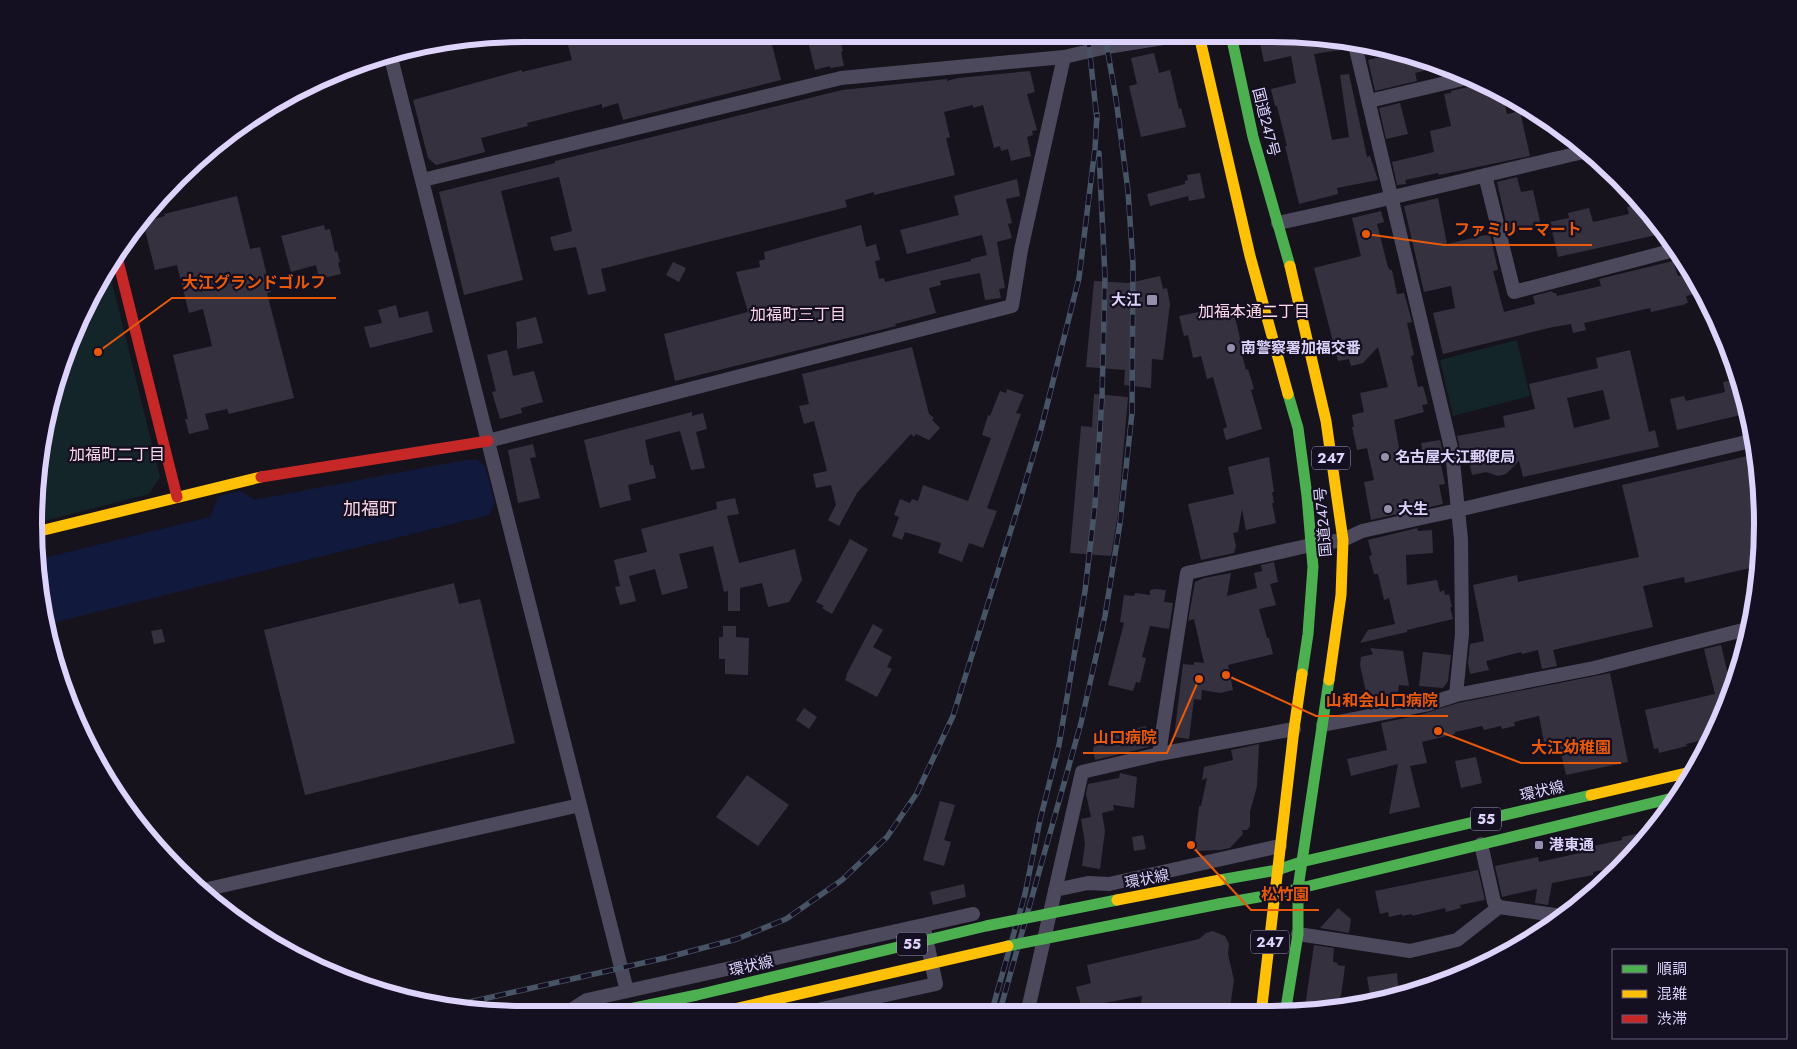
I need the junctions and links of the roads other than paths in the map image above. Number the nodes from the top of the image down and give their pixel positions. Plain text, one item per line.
1 (1142, 42) edge
2 (1201, 42) edge
3 (1233, 42) edge
4 (1356, 50) edge
5 (1064, 57) junction
6 (392, 61) edge
7 (1459, 80) edge
8 (1369, 101) junction
9 (1579, 153) edge
10 (1485, 174) junction
11 (423, 180) junction
12 (1393, 198) junction
13 (1278, 223) junction
14 (1669, 251) edge
15 (119, 265) edge
16 (488, 441) junction
17 (1747, 442) edge
18 (177, 497) junction
19 (1458, 510) junction
20 (42, 530) edge
21 (1343, 540) junction
22 (1311, 545) junction
23 (1742, 630) edge
24 (1456, 695) junction
25 (1323, 725) junction
26 (1294, 729) junction
27 (1159, 754) junction
28 (1685, 773) edge
29 (1665, 804) edge
30 (580, 805) junction
31 (1481, 844) junction
32 (1280, 846) junction
33 (1301, 862) junction
34 (1278, 870) junction
35 (1298, 888) junction
36 (209, 889) edge
37 (1055, 890) junction
38 (1276, 894) junction
39 (1499, 908) junction
40 (973, 914) dead end
41 (1554, 915) edge
42 (923, 925) junction
43 (1298, 934) junction
44 (627, 991) junction
45 (578, 1006) edge
46 (644, 1006) edge
47 (746, 1006) edge
48 (836, 1006) edge
49 (1030, 1006) edge
50 (1262, 1006) edge
51 (1286, 1006) edge

1 - 5 street
2 - 22 main road, 国道247号 / 247
3 - 13 main road, 国道247号 / 247
4 - 8 street
5 - 11 street
5 - 16 street
6 - 11 street
7 - 8 street
8 - 12 street
9 - 10 street
10 - 12 street
10 - 14 street
11 - 16 street
12 - 13 street
12 - 19 street
13 - 21 main road, 国道247号 / 247
15 - 18 main road
16 - 18 main road
16 - 30 street
17 - 19 street
18 - 20 main road
19 - 21 street
19 - 24 street
21 - 22 street
21 - 25 main road, 国道247号 / 247
22 - 26 main road, 国道247号 / 247
22 - 27 street
23 - 24 street
24 - 25 street
25 - 33 main road, 国道247号 / 247
26 - 27 street
26 - 32 main road, 国道247号 / 247
27 - 37 street
28 - 33 main road, 環状線 / 55
29 - 31 main road, 55
30 - 36 street
30 - 44 street
31 - 35 main road, 55
31 - 39 street
32 - 34 main road, 国道247号 / 247
32 - 37 street
33 - 34 main road, 環状線 / 55
33 - 35 main road, 国道247号 / 247
34 - 38 main road, 国道247号 / 247
34 - 46 main road, 環状線 / 55, bridge
35 - 38 main road, 55
35 - 43 main road, 国道247号 / 247
37 - 49 street
38 - 47 main road, 55, bridge
38 - 50 main road, 国道247号 / 247
39 - 41 street
39 - 43 street
40 - 42 street
42 - 44 street
42 - 48 street
43 - 51 main road, 国道247号 / 247
44 - 45 street

